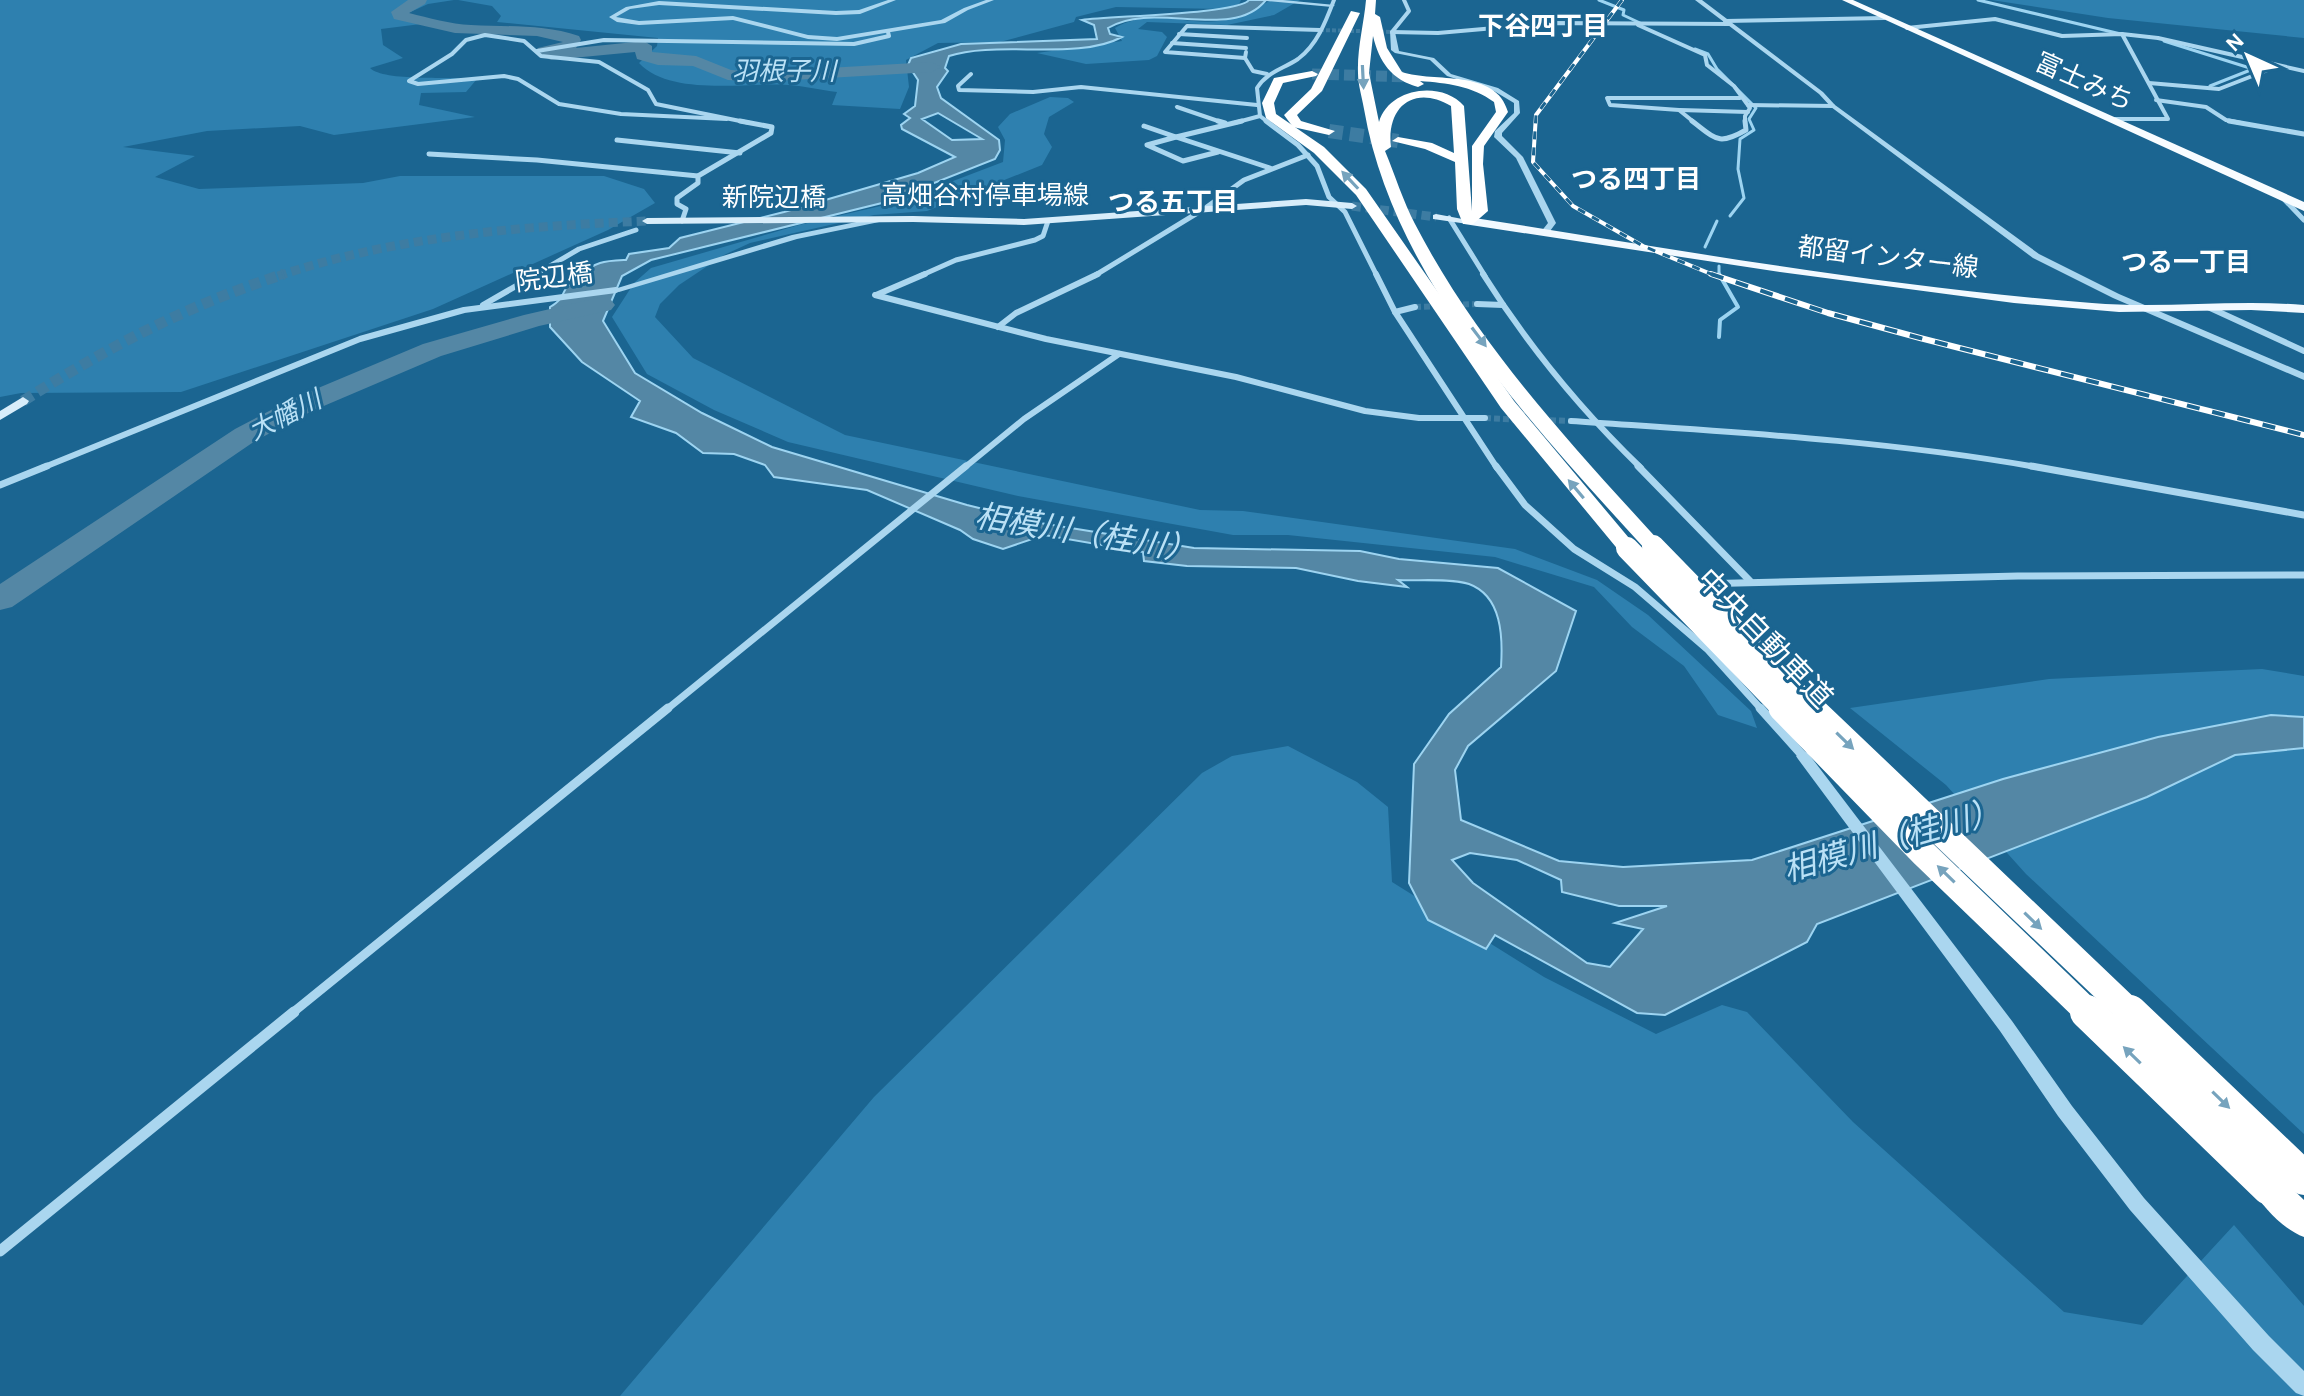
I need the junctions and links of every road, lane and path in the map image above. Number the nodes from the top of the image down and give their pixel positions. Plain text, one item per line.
1 (893, 0) edge
2 (991, 0) edge
3 (1258, 0) edge
4 (1372, 0) edge
5 (1404, 0) edge
6 (1698, 0) edge
7 (1846, 0) edge
8 (1333, 3) edge
9 (1357, 6) edge
10 (1884, 18) junction
11 (1728, 22) junction
12 (1638, 25) junction
13 (1248, 27) junction
14 (1907, 28) junction
15 (1320, 30) junction
16 (888, 32) junction
17 (1392, 32) junction
18 (1179, 34) junction
19 (2122, 34) junction
20 (1247, 38) junction
21 (1172, 43) junction
22 (1246, 48) junction
23 (537, 51) junction
24 (1245, 58) junction
25 (2287, 68) junction
26 (2304, 71) edge
27 (971, 74) dead end
28 (1267, 74) junction
29 (1312, 74) tunnel mouth
30 (1407, 77) tunnel mouth
31 (2149, 83) junction
32 (1350, 97) dead end
33 (1740, 98) junction
34 (2156, 100) junction
35 (1257, 105) junction
36 (1748, 105) junction
37 (1483, 106) dead end
38 (1833, 106) junction
39 (1177, 107) dead end
40 (1679, 110) junction
41 (1748, 112) junction
42 (1260, 116) junction
43 (727, 119) junction
44 (2115, 119) junction
45 (1227, 124) junction
46 (1144, 126) dead end
47 (1474, 127) dead end
48 (1329, 131) tunnel mouth
49 (2304, 134) edge
50 (1176, 137) junction
51 (617, 140) dead end
52 (1398, 141) tunnel mouth
53 (1360, 145) dead end
54 (1218, 152) junction
55 (741, 153) junction
56 (429, 154) dead end
57 (1308, 155) junction
58 (1476, 157) junction
59 (1460, 160) junction
60 (1271, 169) junction
61 (698, 176) junction
62 (1393, 192) junction
63 (2281, 196) junction
64 (1336, 204) junction
65 (1352, 206) tunnel mouth
66 (2304, 207) edge
67 (1204, 209) junction
68 (1436, 217) tunnel mouth
69 (1449, 218) junction
70 (857, 219) joint
71 (881, 219) junction
72 (686, 220) junction
73 (2304, 220) edge
74 (647, 221) tunnel mouth
75 (1048, 221) junction
76 (1468, 221) junction
77 (636, 230) dead end
78 (1544, 233) junction
79 (616, 290) joint
80 (1426, 290) junction
81 (1477, 304) tunnel mouth
82 (1503, 305) junction
83 (1415, 307) tunnel mouth
84 (2208, 307) junction
85 (479, 308) junction
86 (2304, 309) edge
87 (2148, 310) junction
88 (1395, 312) junction
89 (998, 327) junction
90 (2304, 351) edge
91 (1119, 354) junction
92 (2304, 377) edge
93 (23, 401) tunnel mouth
94 (0, 416) edge
95 (1464, 416) junction
96 (1485, 418) tunnel mouth
97 (1571, 421) tunnel mouth
98 (1596, 425) junction
99 (0, 485) edge
100 (2304, 515) edge
101 (1640, 547) junction
102 (2304, 575) edge
103 (1750, 581) junction
104 (1635, 587) junction
105 (1803, 756) joint
106 (2304, 1178) edge
107 (2304, 1222) edge
108 (0, 1251) edge
109 (2304, 1386) edge

1 - 16 street
2 - 16 street
3 - 8 street
4 - 37 highway
4 -> 62 highway, 中央自動車道
5 - 17 street
6 - 11 street
7 - 10 highway, 富士みち
8 - 15 street
9 - 32 highway
9 - 48 highway
10 - 11 street
10 - 14 highway, 富士みち
11 - 12 street
11 - 38 street
12 - 17 street
12 - 33 street
13 - 15 street
13 - 18 street
13 - 20 street
14 - 19 street
14 - 44 highway, 富士みち
15 - 28 street
16 - 23 street
17 - 78 street
18 - 20 street
18 - 21 street
19 - 25 street
19 - 31 street
20 - 22 street
21 - 22 street
21 - 24 street
22 - 24 street
23 - 43 street
23 - 43 street
24 - 28 street
25 - 26 street
25 - 31 street
27 - 35 street
28 - 35 street
80 -> 29 highway
30 - 58 highway
31 - 34 street
33 - 36 street
33 - 40 street
34 - 44 street
34 - 49 street
35 - 42 street
36 - 38 street
36 - 41 street
38 - 87 street
39 - 45 street
40 - 41 street
40 - 41 street
42 - 45 street
42 - 57 street
43 - 55 street
44 - 63 highway, 富士みち
45 - 50 street
46 - 50 street
47 - 58 highway
50 - 54 street
50 - 54 street
51 - 55 street
52 - 59 highway
53 - 80 highway, 中央自動車道
54 - 60 street
55 - 61 street
56 - 61 street
57 - 60 street
57 - 64 street
58 - 76 highway
59 - 62 highway
59 - 76 highway
60 - 67 street
61 - 72 street
62 -> 101 highway, 中央自動車道
63 - 66 highway, 富士みち
63 - 73 street
64 - 65 main road, 高畑谷村停車場線
64 - 67 main road, 高畑谷村停車場線
64 - 88 street
67 - 75 main road, 高畑谷村停車場線
67 - 89 street
68 - 69 main road
69 - 76 main road
69 - 82 street
70 - 71 main road, 高畑谷村停車場線
70 - 72 main road, 新院辺橋
71 - 75 main road, 高畑谷村停車場線
71 - 79 street
72 - 74 main road
75 - 89 street
76 - 78 main road, 都留インター線
77 - 85 street
78 - 87 main road, 都留インター線
79 - 85 street, 院辺橋
101 -> 80 highway, 中央自動車道
81 - 82 street
82 - 98 street
83 - 88 street
84 - 86 main road, 都留インター線
84 - 87 main road, 都留インター線
84 - 90 street
85 - 99 street, 院辺橋
87 - 92 street
88 - 95 street
89 - 91 street
91 - 95 street
91 - 108 street
93 - 94 main road
95 - 96 street
95 - 104 street
97 - 98 street
98 - 100 street
98 - 103 street
101 -> 106 highway, 中央自動車道, bridge
107 -> 101 highway, 中央自動車道, bridge
102 - 103 street
103 - 104 street
104 - 105 street
105 - 109 street

